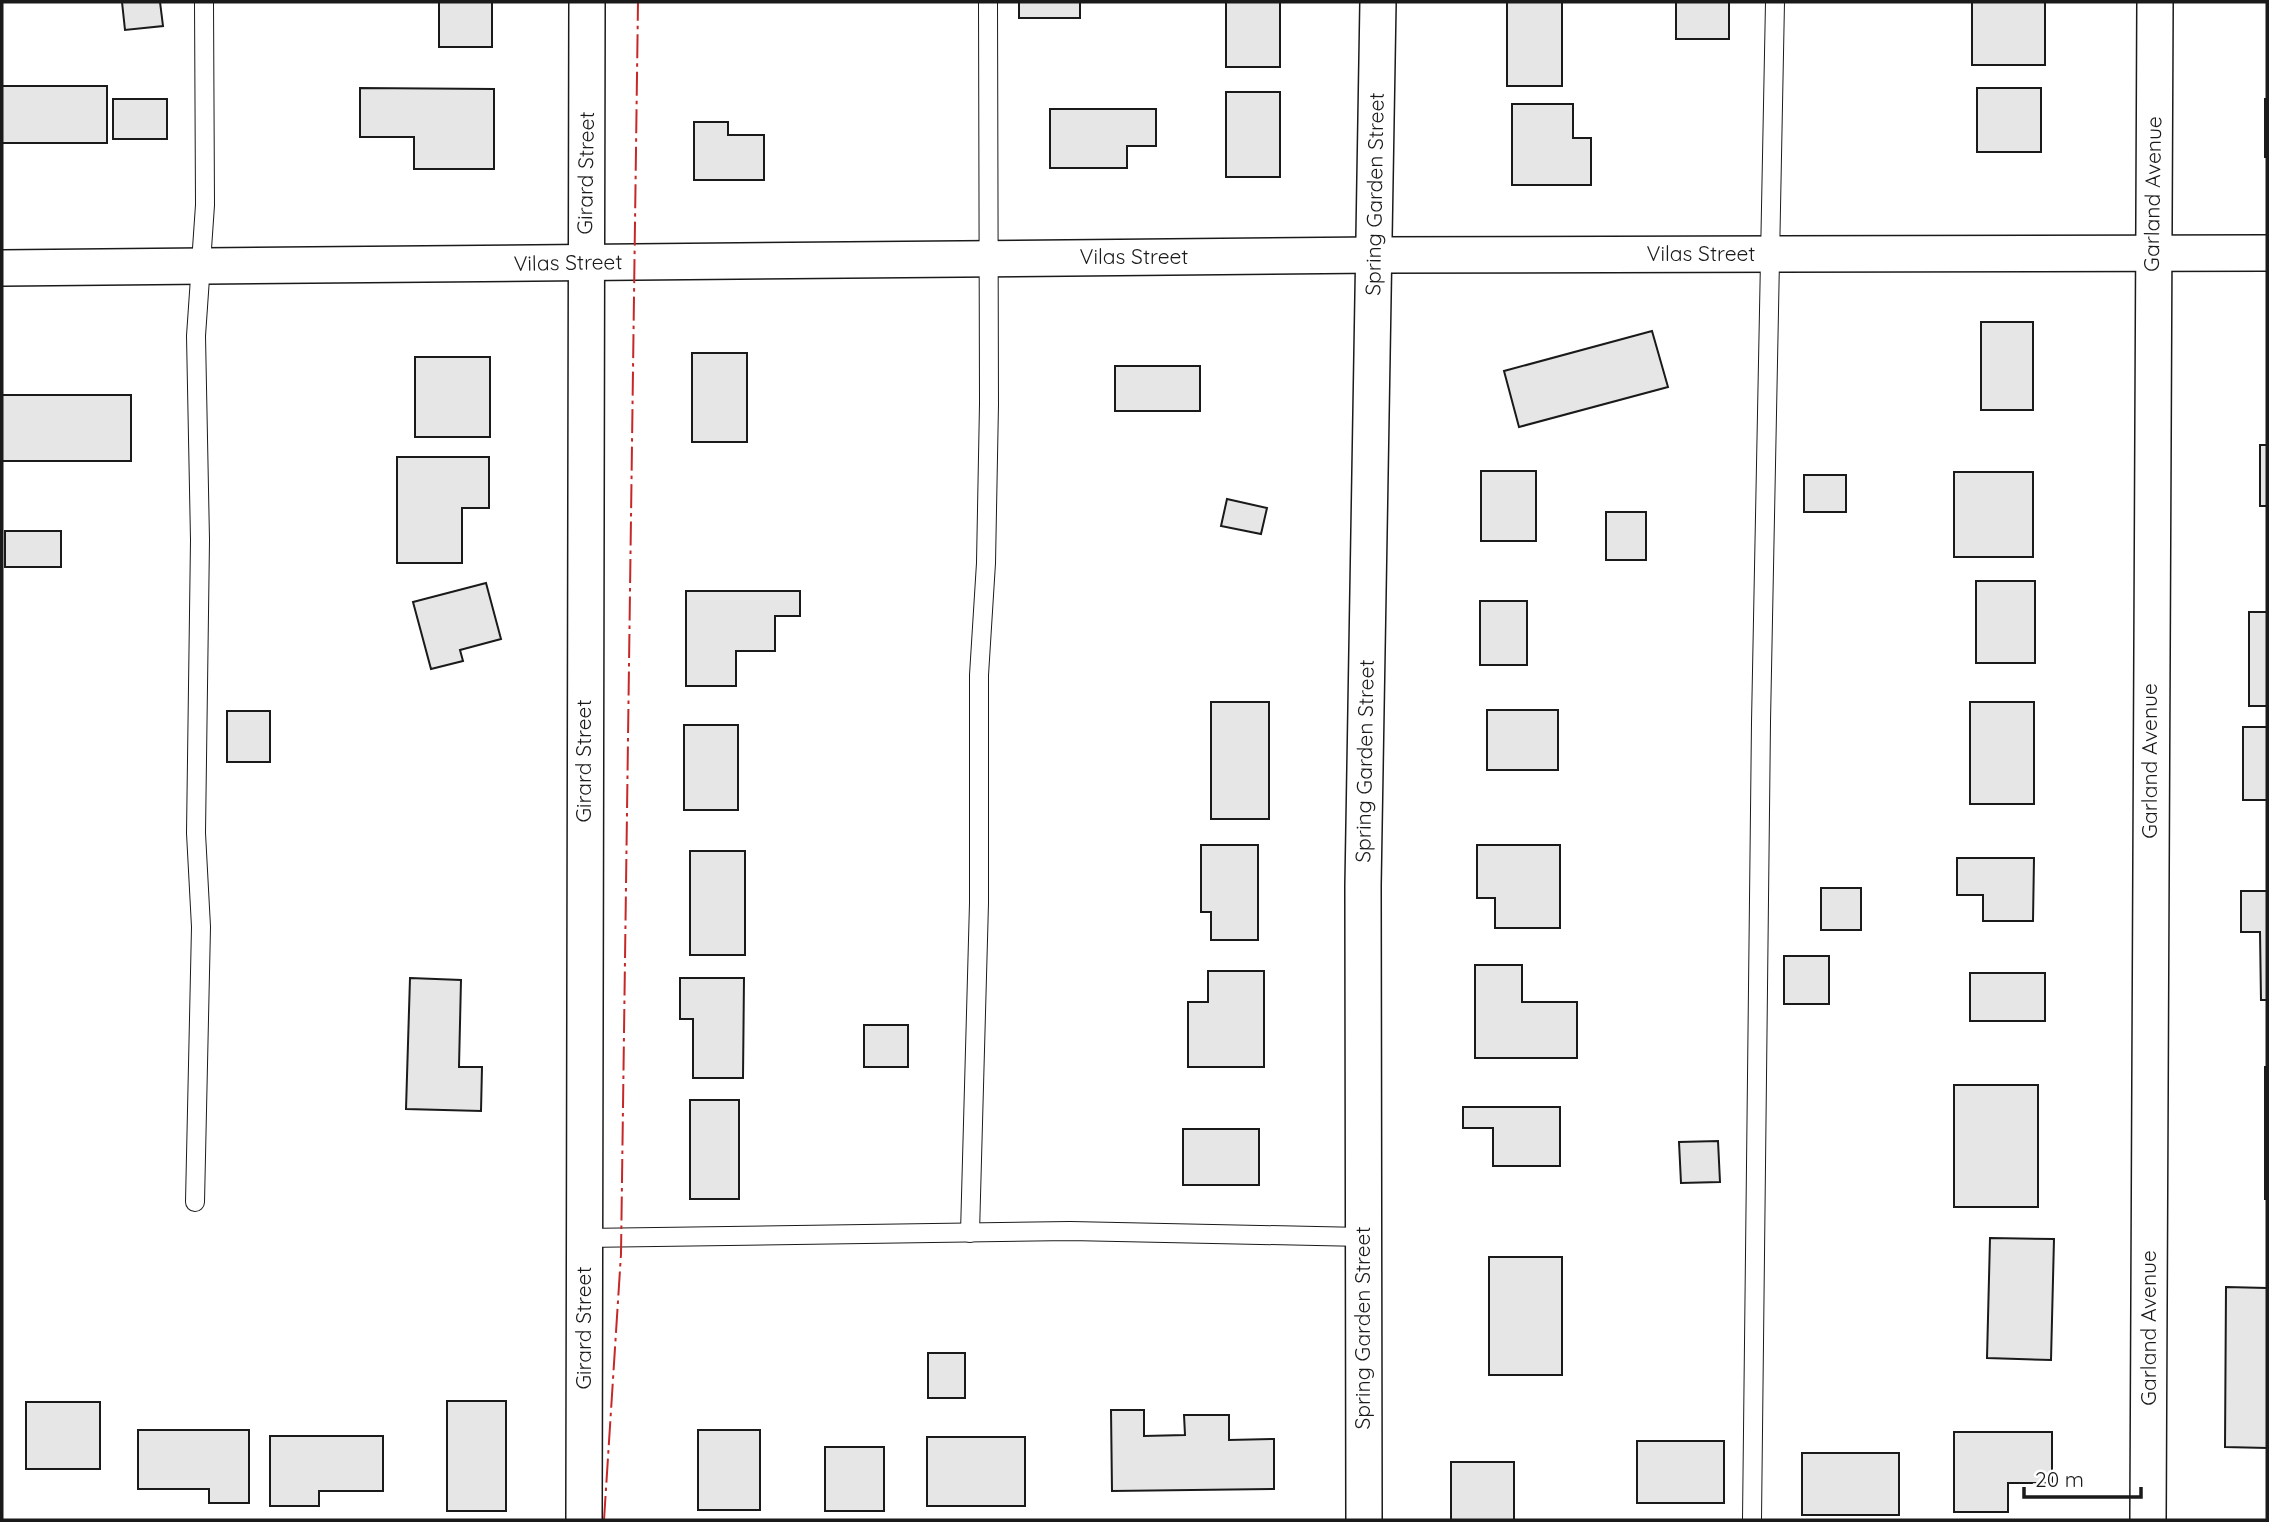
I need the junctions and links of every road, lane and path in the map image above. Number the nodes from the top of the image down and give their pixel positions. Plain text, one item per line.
1 (204, 2) edge
2 (587, 2) edge
3 (988, 2) edge
4 (1378, 2) edge
5 (1775, 2) edge
6 (2155, 2) edge
7 (2152, 253) junction
8 (2267, 253) edge
9 (1772, 254) junction
10 (1375, 255) junction
11 (988, 259) junction
12 (585, 262) junction
13 (201, 266) junction
14 (2, 268) edge
15 (195, 1202) dead end
16 (970, 1233) junction
17 (1363, 1237) junction
18 (584, 1238) junction
19 (584, 1520) edge
20 (1364, 1520) edge
21 (1752, 1520) edge
22 (2148, 1520) edge

1 - 13 lane
2 - 12 street, Girard Street
3 - 11 lane
4 - 10 street, Spring Garden Street
5 - 9 lane
6 - 7 street, Garland Avenue
7 - 8 street, Vilas Street
7 - 9 street, Vilas Street
7 - 22 street, Garland Avenue
9 - 10 street, Vilas Street
9 - 21 lane
10 - 11 street, Vilas Street
10 - 17 street, Spring Garden Street
11 - 12 street, Vilas Street
11 - 16 lane
12 - 13 street, Vilas Street
12 - 18 street, Girard Street
13 - 14 street, Vilas Street
13 - 15 lane
16 - 17 lane
16 - 18 lane
17 - 20 street, Spring Garden Street
18 - 19 street, Girard Street

